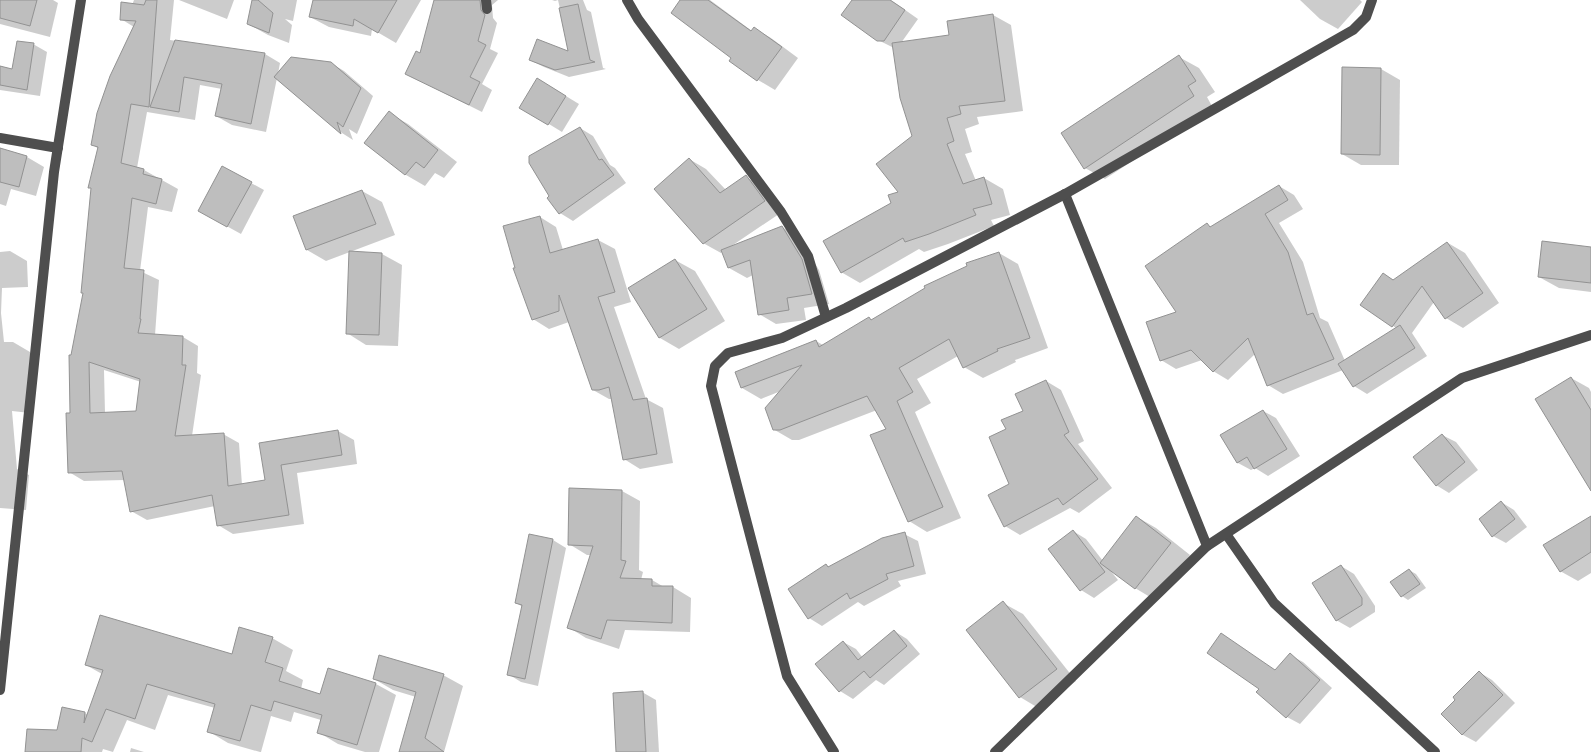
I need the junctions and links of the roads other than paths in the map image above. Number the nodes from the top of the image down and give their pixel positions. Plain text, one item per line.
1 (81, 0) edge
2 (627, 0) edge
3 (1372, 0) edge
4 (0, 138) edge
5 (58, 148) junction
6 (1065, 194) junction
7 (826, 317) junction
8 (1591, 334) edge
9 (1226, 534) junction
10 (1207, 546) junction
11 (0, 690) edge
12 (834, 752) edge
13 (995, 752) edge
14 (1435, 752) edge

1 - 5 street
2 - 7 street
3 - 6 street
4 - 5 street
5 - 11 street
6 - 7 street
6 - 10 street
7 - 12 street
8 - 9 street
9 - 10 street
9 - 14 street
10 - 13 street

